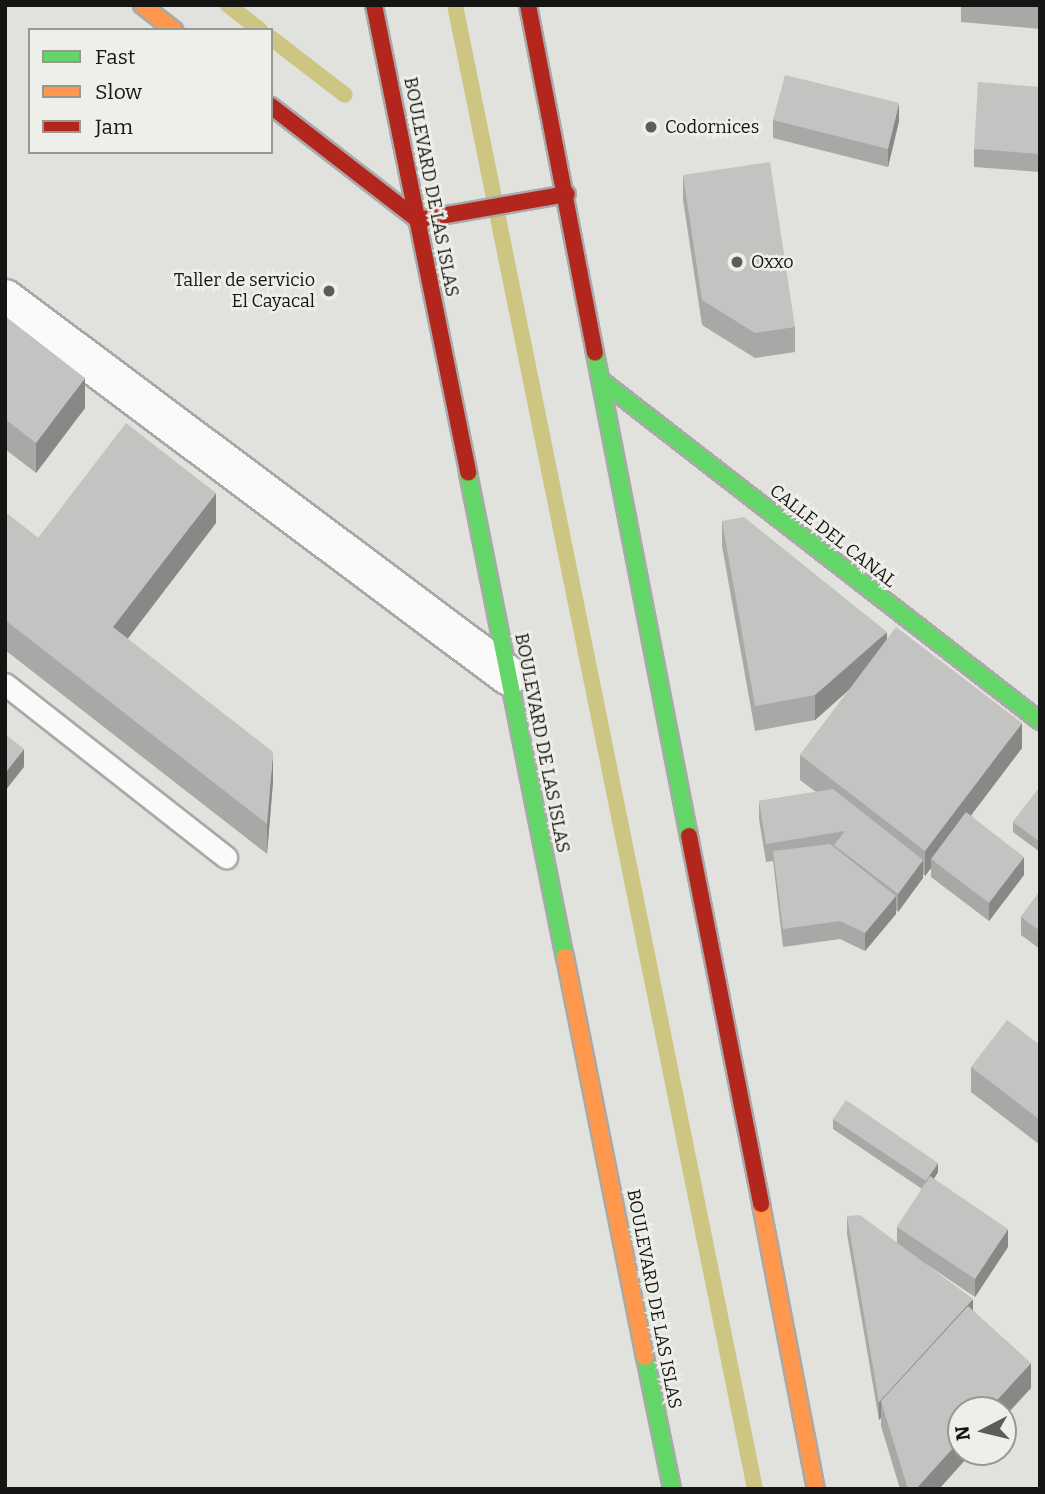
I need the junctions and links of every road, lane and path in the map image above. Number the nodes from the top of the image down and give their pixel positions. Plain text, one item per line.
1 (142, 5) edge
2 (374, 5) edge
3 (528, 5) edge
4 (171, 28) edge
5 (273, 107) edge
6 (567, 194) junction
7 (426, 219) junction
8 (5, 299) edge
9 (603, 382) junction
10 (509, 676) junction
11 (5, 684) edge
12 (1040, 720) edge
13 (226, 857) dead end
14 (672, 1489) edge
15 (816, 1489) edge

1 - 4 main road
2 - 7 main road, BOULEVARD DE LAS ISLAS
3 - 6 main road
5 - 7 main road
6 - 7 main road
6 - 9 main road
7 - 10 main road, BOULEVARD DE LAS ISLAS
8 - 10 street
9 - 12 main road, CALLE DEL CANAL
9 - 15 main road
10 - 14 main road, BOULEVARD DE LAS ISLAS
11 - 13 lane

